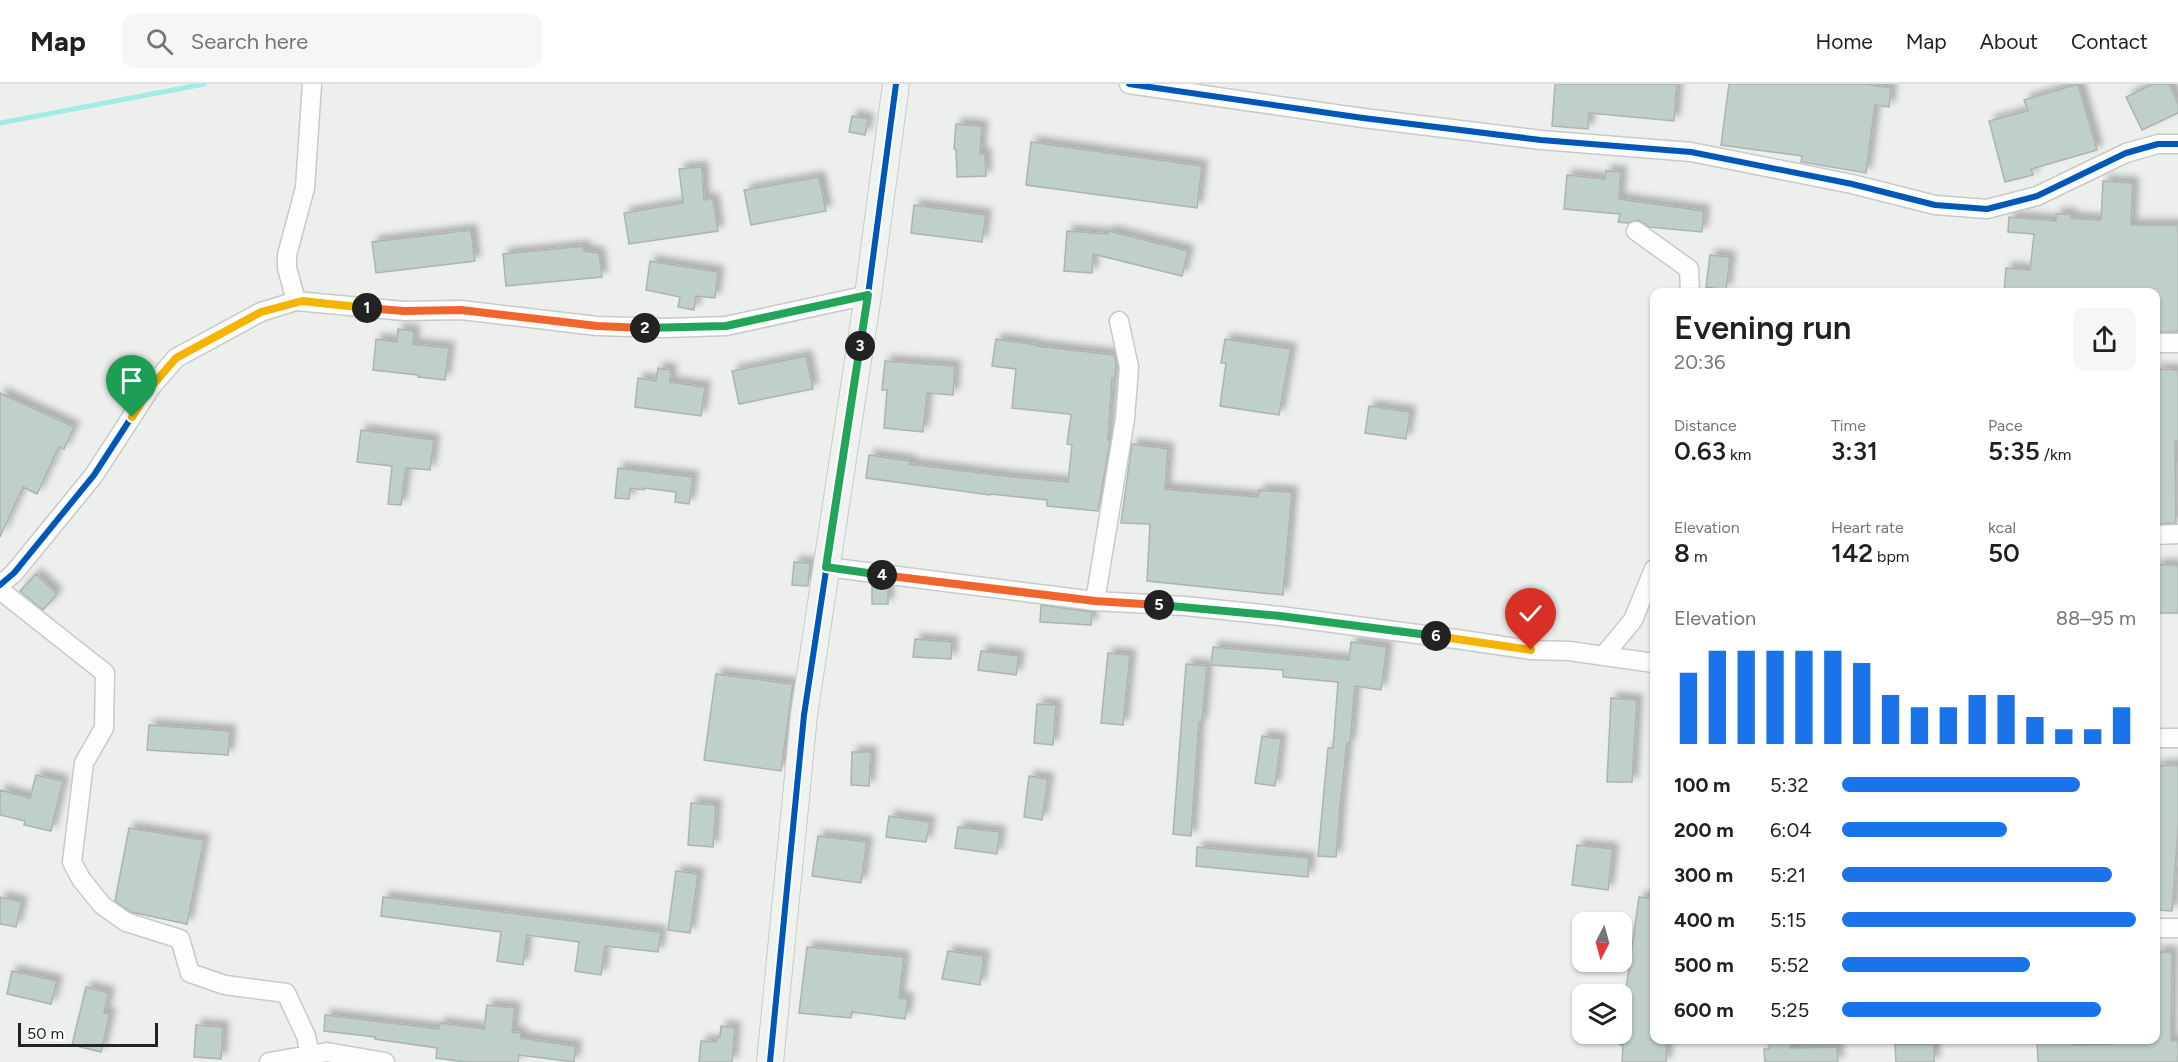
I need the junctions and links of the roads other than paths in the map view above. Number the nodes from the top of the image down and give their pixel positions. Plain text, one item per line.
1 (312, 84) edge
2 (896, 84) edge
3 (1129, 84) edge
4 (2178, 144) edge
5 (1636, 231) dead end
6 (1690, 288) edge
7 (868, 295) junction
8 (296, 301) junction
9 (1119, 321) dead end
10 (2160, 343) edge
11 (2178, 343) edge
12 (2178, 534) edge
13 (2160, 535) edge
14 (826, 567) junction
15 (1650, 579) edge
16 (0, 588) edge
17 (1095, 601) junction
18 (1605, 654) junction
19 (1650, 662) edge
20 (2160, 738) edge
21 (2178, 738) edge
22 (2160, 928) edge
23 (2178, 928) edge
24 (310, 1055) junction
25 (269, 1062) edge
26 (385, 1062) edge
27 (770, 1062) edge

1 - 8 street
2 - 7 street
3 - 4 street
5 - 6 street
7 - 8 street
7 - 14 street
8 - 16 street
9 - 17 street
10 - 11 street
12 - 13 street
14 - 17 street
14 - 27 street
15 - 18 street
16 - 24 street
17 - 18 street
18 - 19 street
20 - 21 street
22 - 23 street
24 - 25 street
24 - 26 street

